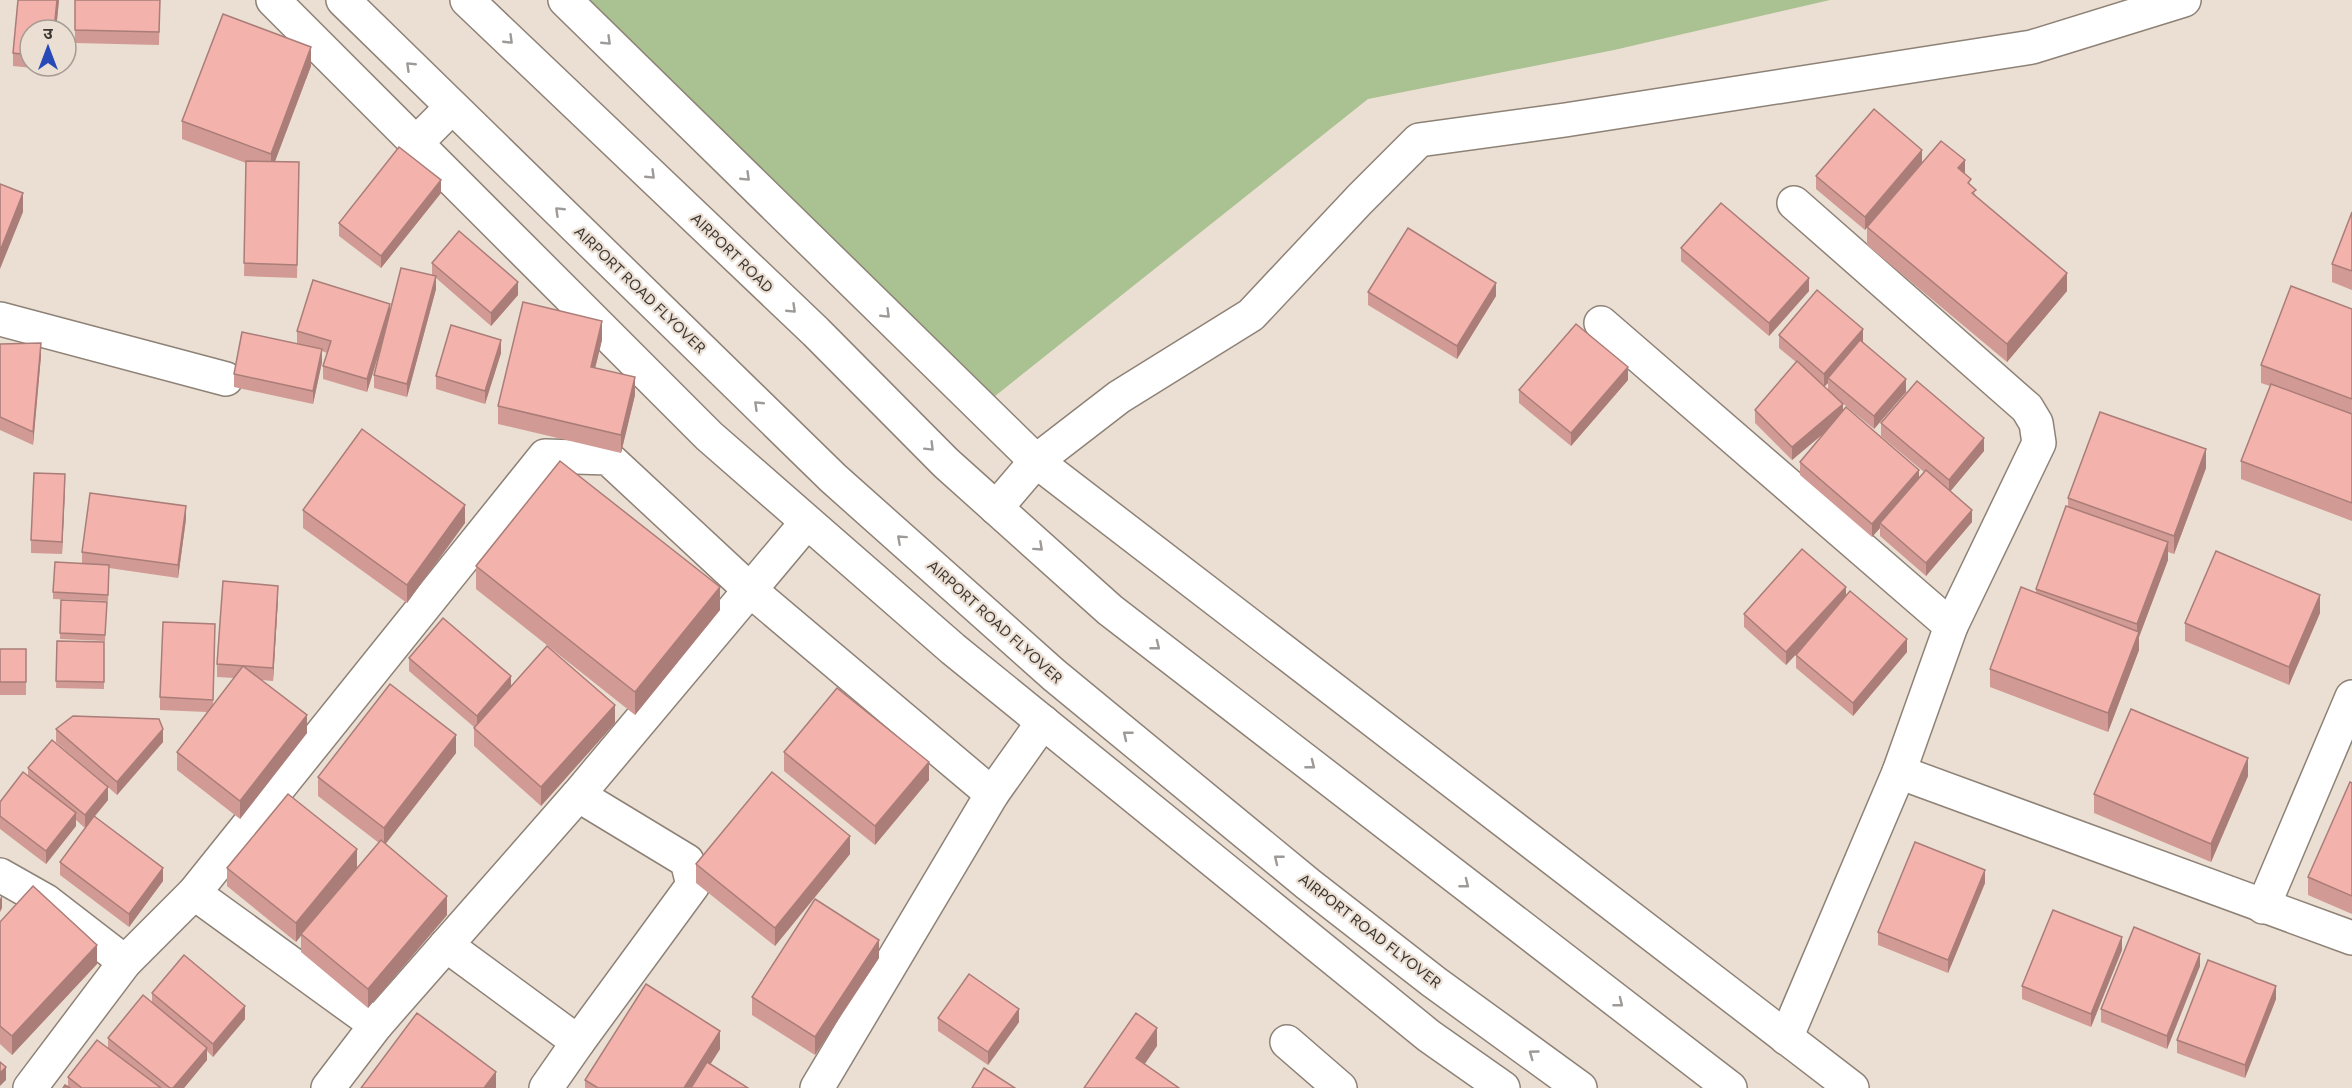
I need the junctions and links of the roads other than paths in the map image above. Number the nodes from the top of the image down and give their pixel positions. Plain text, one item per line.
1 (273, 0) edge
2 (342, 0) edge
3 (467, 0) edge
4 (565, 0) edge
5 (2184, 0) edge
6 (452, 107) junction
7 (416, 142) junction
8 (1794, 203) dead end
9 (0, 318) edge
10 (1601, 322) dead end
11 (226, 379) dead end
12 (1036, 461) junction
13 (996, 508) junction
14 (807, 522) junction
15 (750, 590) junction
16 (1951, 626) junction
17 (2352, 697) edge
18 (1043, 722) junction
19 (1899, 771) junction
20 (992, 794) junction
21 (578, 795) junction
22 (0, 875) edge
23 (194, 893) junction
24 (2263, 907) junction
25 (2352, 938) edge
26 (446, 945) junction
27 (125, 962) junction
28 (376, 1025) junction
29 (1786, 1038) junction
30 (578, 1042) junction
31 (1287, 1042) dead end
32 (30, 1088) edge
33 (328, 1088) edge
34 (546, 1088) edge
35 (817, 1088) edge
36 (1340, 1088) edge
37 (1503, 1088) edge
38 (1580, 1088) edge
39 (1730, 1088) edge
40 (1852, 1088) edge

1 - 7 street
6 -> 2 street, AIRPORT ROAD FLYOVER
3 -> 13 street, AIRPORT ROAD
4 -> 12 street
5 - 12 street
6 - 7 street
38 -> 6 street, AIRPORT ROAD FLYOVER
7 - 14 street
8 - 16 street
9 - 11 street
10 - 16 street
12 - 13 street
12 - 29 street
13 -> 39 street
14 - 15 street
14 - 18 street
15 - 20 street
15 - 21 street
15 - 23 street
16 - 19 street
17 - 24 street
18 - 20 street
18 - 37 street
19 - 24 street
19 - 29 street
20 - 35 street
21 - 26 street
21 - 30 street
22 - 27 street
23 - 27 street
23 - 28 street
24 - 25 street
26 - 28 street
26 - 30 street
27 - 32 street
28 - 33 street
29 - 40 street
30 - 34 street
31 - 36 street

